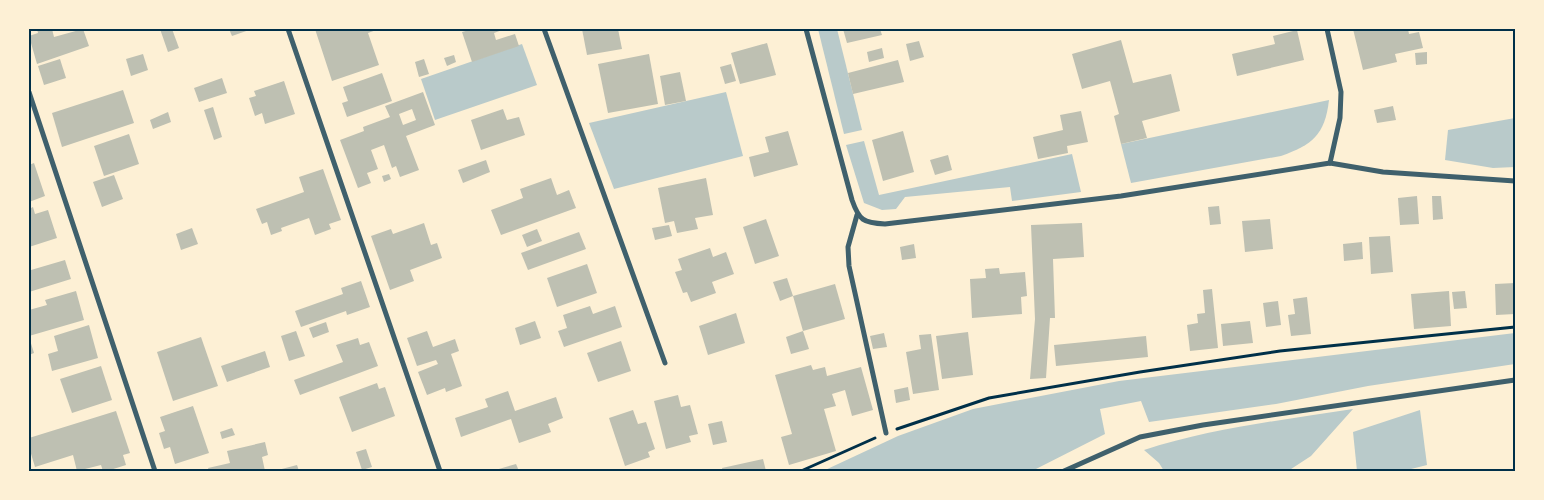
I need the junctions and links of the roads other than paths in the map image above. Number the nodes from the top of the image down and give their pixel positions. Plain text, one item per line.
1 (288, 29) edge
2 (544, 29) edge
3 (806, 29) edge
4 (1327, 29) edge
5 (29, 92) edge
6 (1330, 163) junction
7 (1515, 181) edge
8 (857, 215) junction
9 (665, 363) dead end
10 (1515, 380) edge
11 (886, 433) road end
12 (155, 471) edge
13 (440, 471) edge
14 (1064, 471) edge

1 - 13 street
2 - 9 street
3 - 8 street
4 - 6 street
5 - 12 street
6 - 7 street
6 - 8 street
8 - 11 street
10 - 14 street

